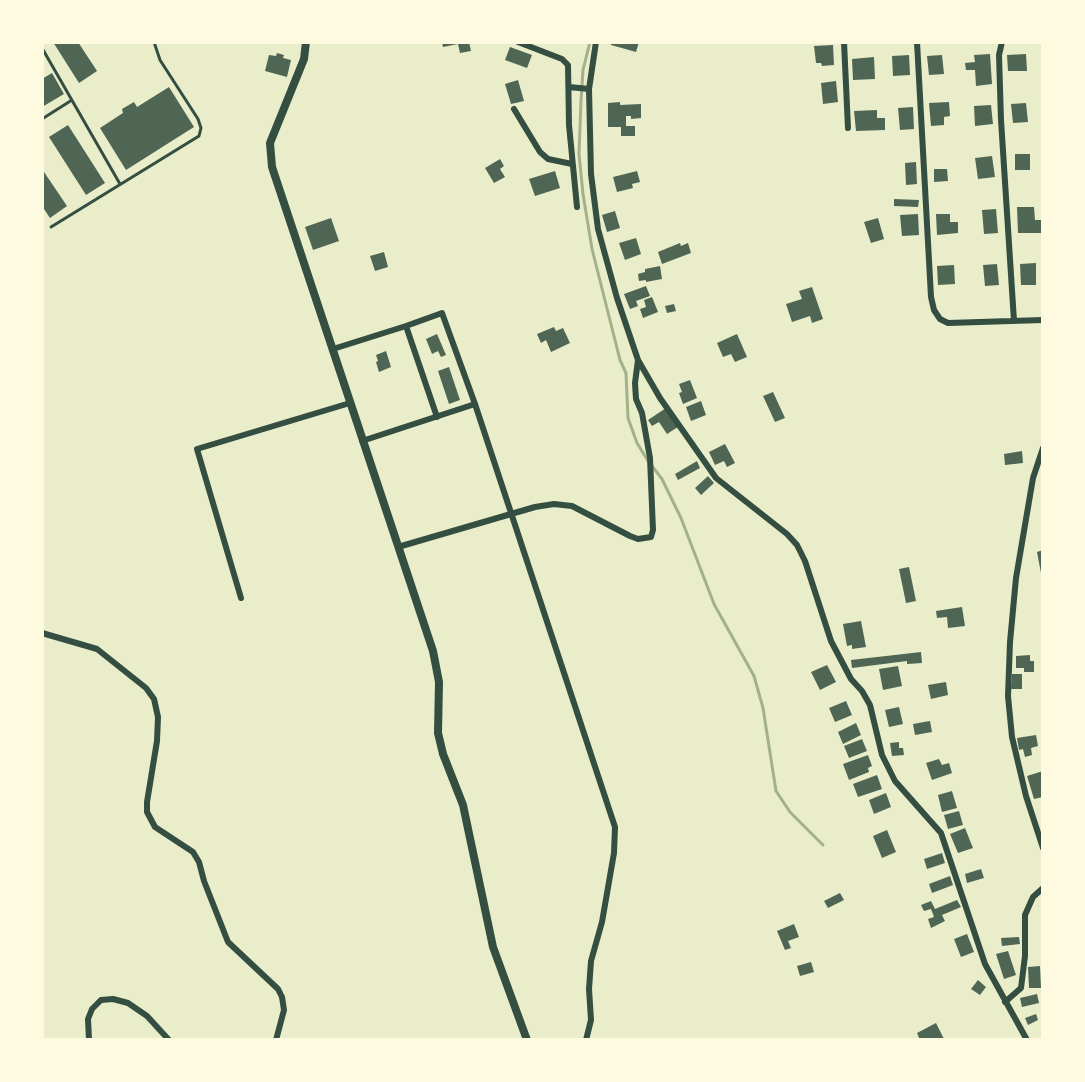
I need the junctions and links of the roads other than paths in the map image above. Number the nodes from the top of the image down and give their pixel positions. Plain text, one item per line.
1 (154, 42) edge
2 (306, 42) edge
3 (518, 42) edge
4 (596, 42) edge
5 (844, 42) edge
6 (917, 42) edge
7 (1002, 42) edge
8 (42, 48) edge
9 (569, 87) junction
10 (588, 89) junction
11 (72, 100) junction
12 (514, 109) dead end
13 (42, 119) edge
14 (848, 128) dead end
15 (572, 164) junction
16 (120, 184) junction
17 (577, 207) dead end
18 (51, 227) dead end
19 (1043, 320) edge
20 (1014, 321) junction
21 (406, 326) junction
22 (333, 349) junction
23 (638, 360) junction
24 (350, 403) junction
25 (475, 404) junction
26 (437, 417) junction
27 (362, 441) junction
28 (1043, 448) edge
29 (511, 514) junction
30 (398, 547) junction
31 (241, 598) dead end
32 (42, 633) edge
33 (1043, 848) edge
34 (1043, 888) edge
35 (1005, 1002) junction
36 (89, 1040) edge
37 (169, 1040) edge
38 (276, 1040) edge
39 (527, 1040) edge
40 (586, 1040) edge
41 (1027, 1040) edge

1 - 16 lane
2 - 22 street
3 - 9 street
4 - 10 street
5 - 14 street
6 - 20 street
7 - 20 street
8 - 11 lane
9 - 10 street
9 - 15 street
10 - 23 street
11 - 13 lane
11 - 16 lane
12 - 15 street
15 - 17 street
16 - 18 lane
19 - 20 street
21 - 22 street
21 - 25 street
21 - 26 street
22 - 24 street
23 - 29 street
23 - 35 street
24 - 27 street
24 - 31 street
25 - 26 street
25 - 29 street
26 - 27 street
27 - 30 street
28 - 33 street
29 - 30 street
29 - 40 street
30 - 39 street
32 - 38 street
34 - 35 street
35 - 41 street
36 - 37 street

